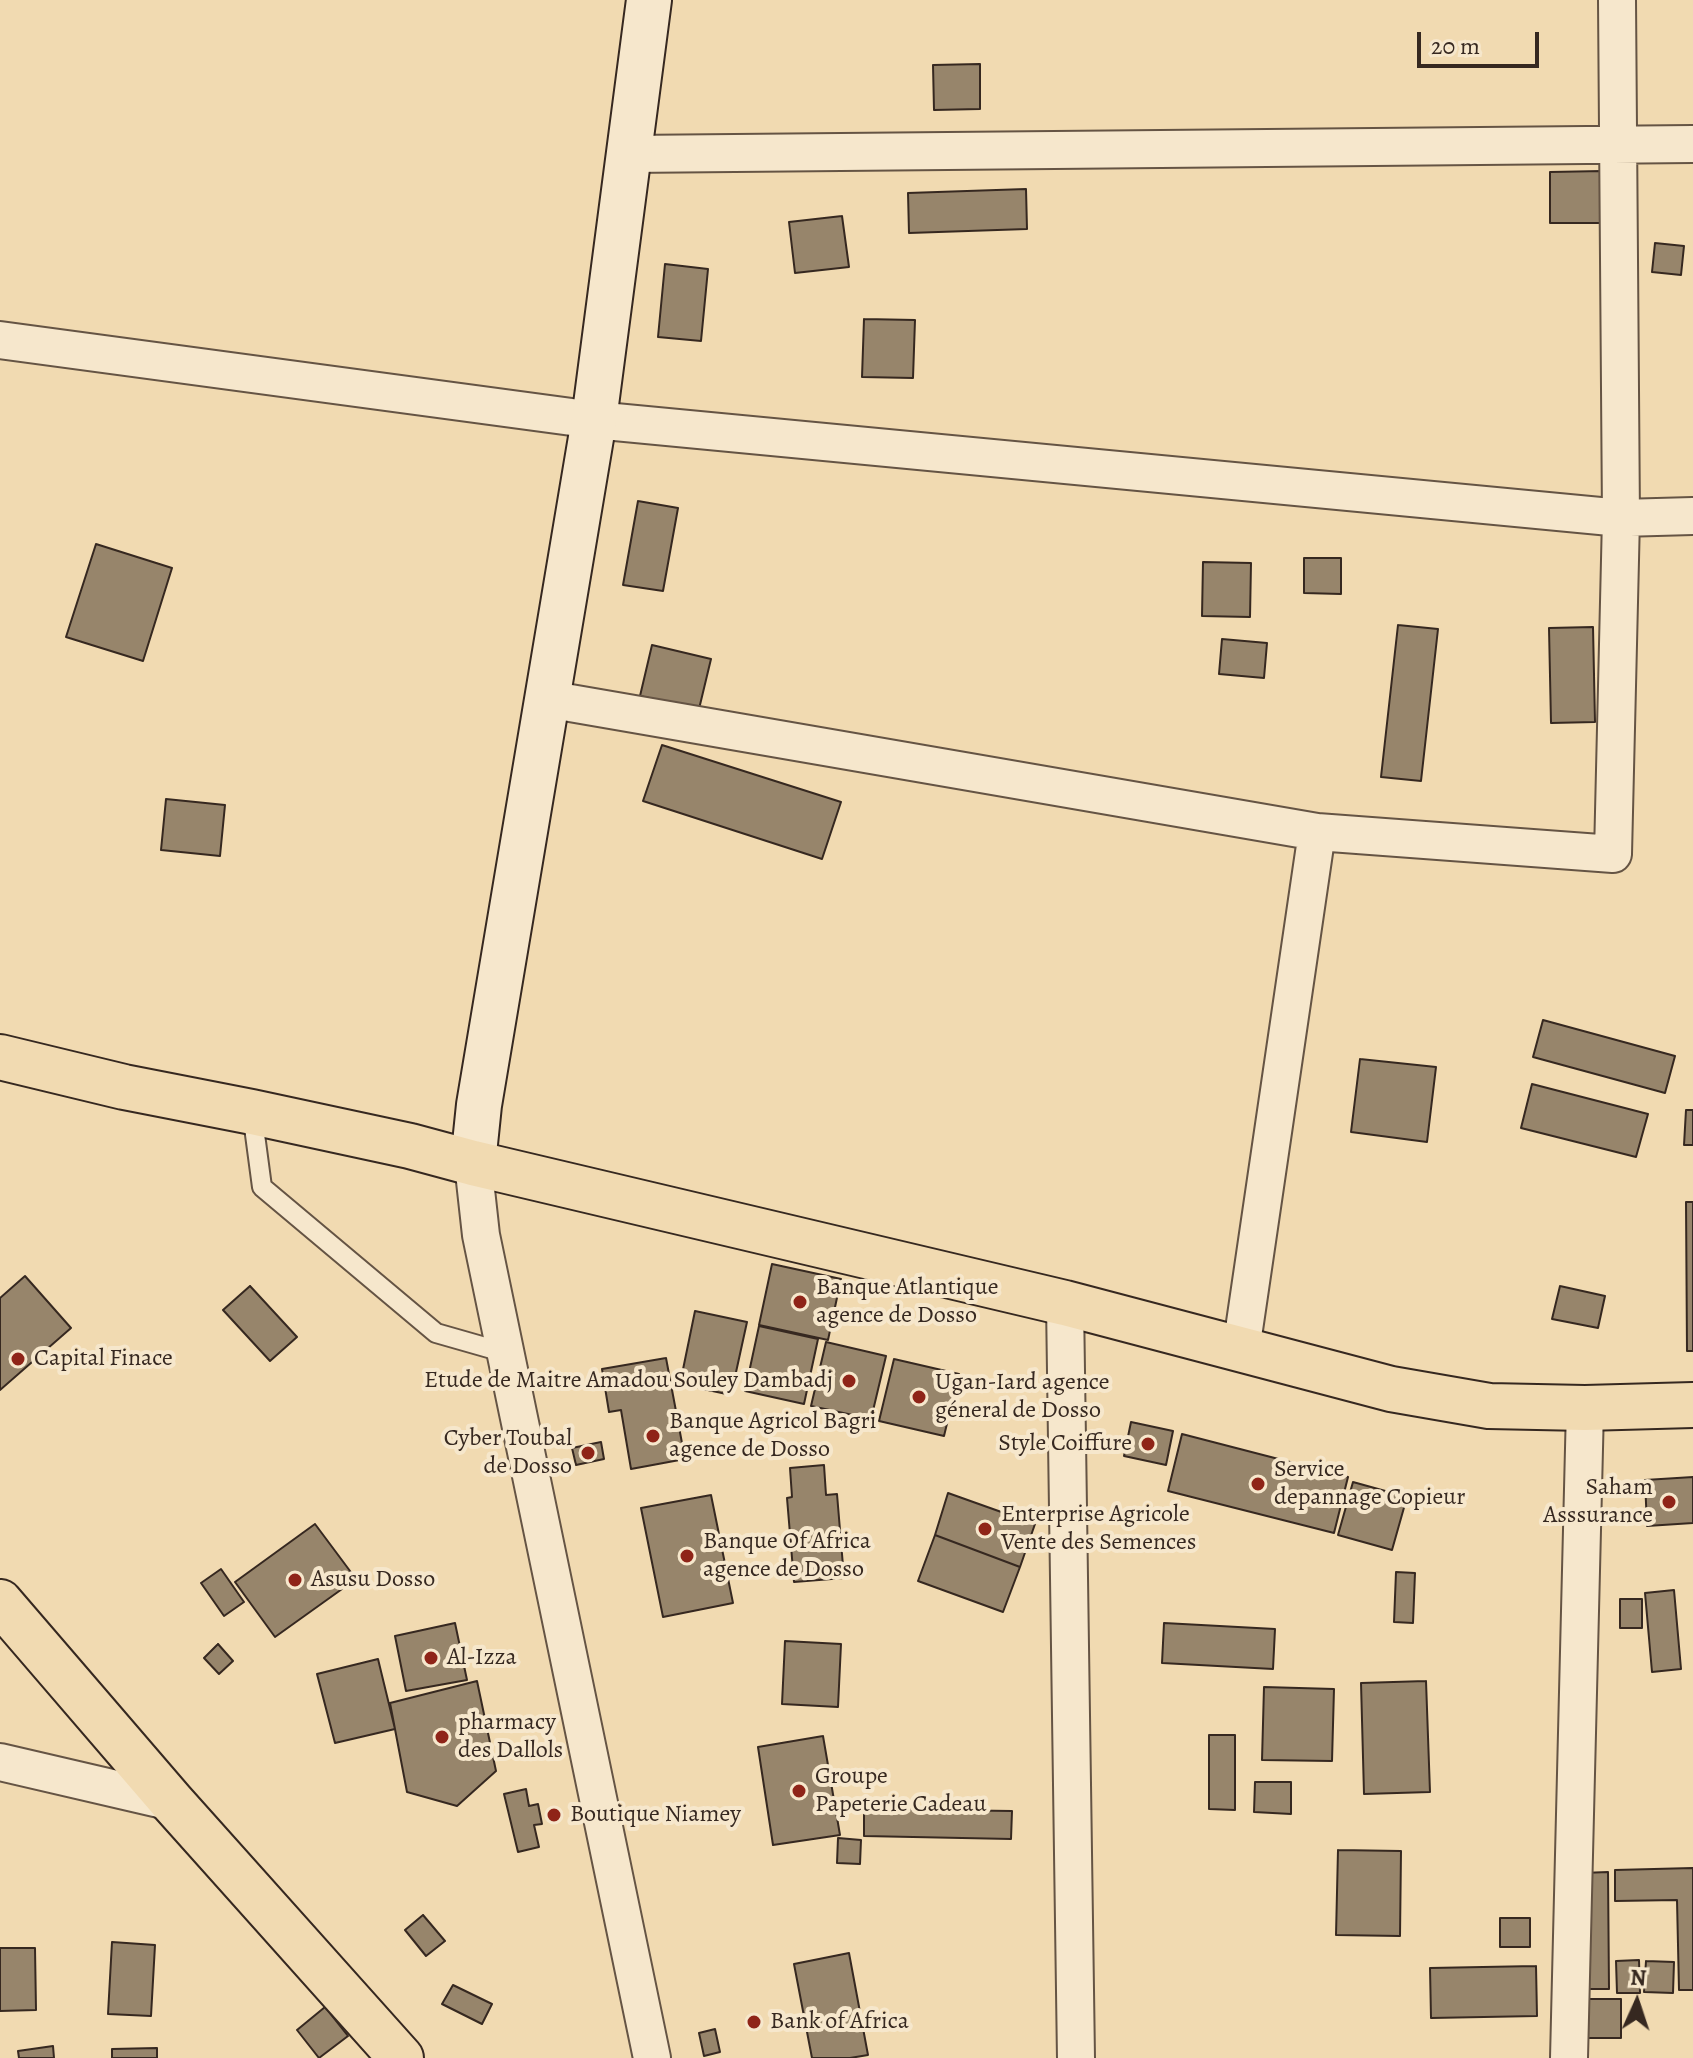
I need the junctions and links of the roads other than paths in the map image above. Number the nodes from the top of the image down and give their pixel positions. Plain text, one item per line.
1 (649, 0) edge
2 (1617, 0) edge
3 (1693, 144) edge
4 (1618, 145) junction
5 (628, 154) junction
6 (0, 340) edge
7 (594, 420) junction
8 (1693, 516) edge
9 (1621, 518) junction
10 (547, 699) junction
11 (1317, 832) junction
12 (0, 1057) edge
13 (252, 1112) junction
14 (473, 1163) junction
15 (1065, 1303) junction
16 (1241, 1350) junction
17 (506, 1353) junction
18 (1693, 1405) edge
19 (1585, 1408) junction
20 (0, 1602) edge
21 (0, 1762) edge
22 (172, 1802) junction
23 (401, 2058) edge
24 (652, 2058) edge
25 (1076, 2058) edge
26 (1569, 2058) edge

1 - 5 main road
2 - 4 street
3 - 4 street
4 - 5 street
4 - 9 street
5 - 7 main road
6 - 7 street
7 - 9 street
7 - 10 main road
8 - 9 street
9 - 11 street
10 - 11 street
10 - 14 main road
11 - 16 street
12 - 13 main road
13 - 14 main road
13 - 17 lane
14 - 15 main road
14 - 17 street
15 - 16 main road
15 - 25 street
16 - 19 main road
17 - 24 street
18 - 19 main road
19 - 26 street
20 - 22 main road
21 - 22 street
22 - 23 main road

